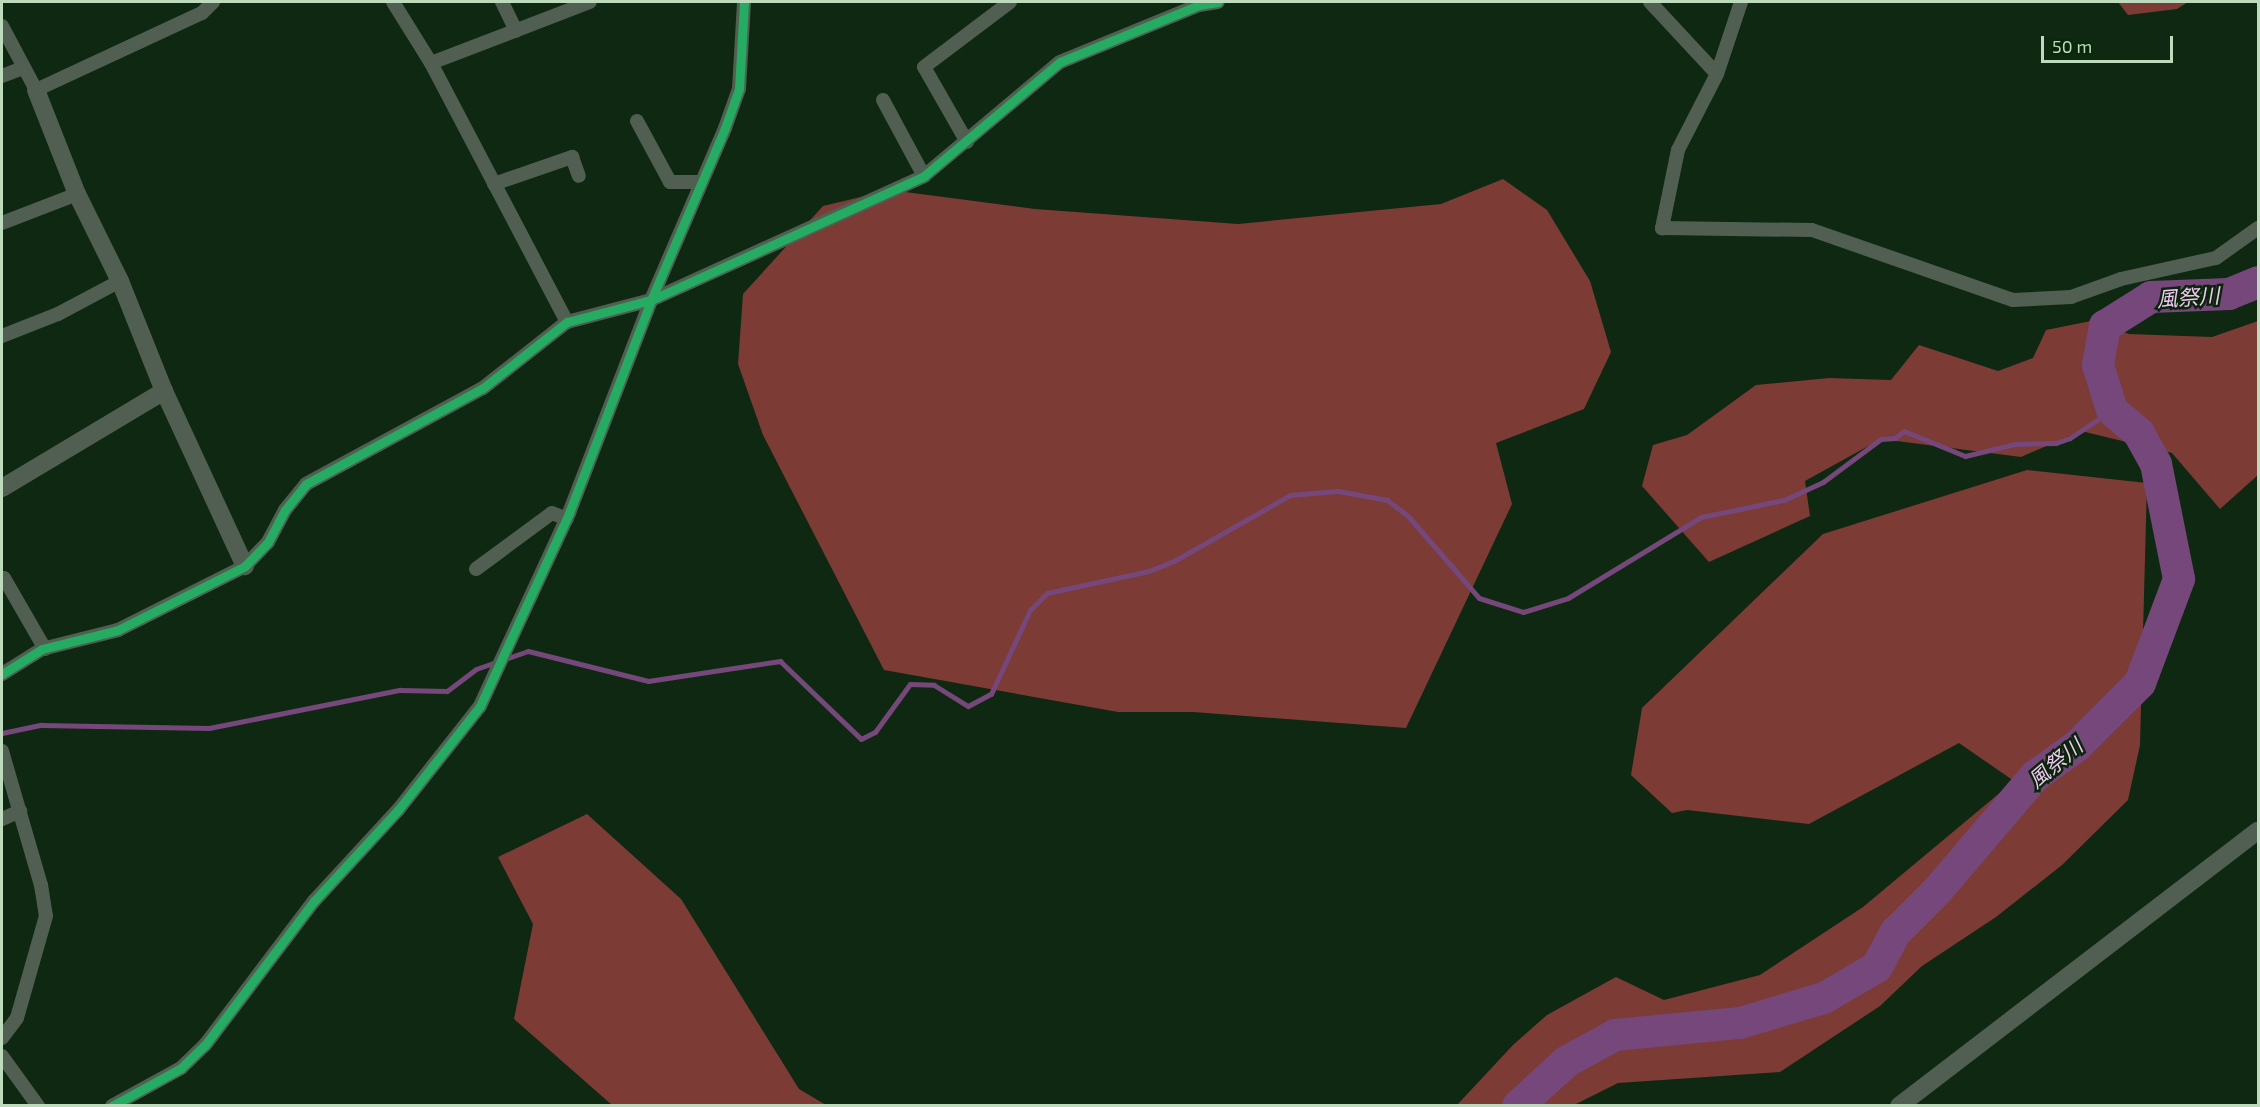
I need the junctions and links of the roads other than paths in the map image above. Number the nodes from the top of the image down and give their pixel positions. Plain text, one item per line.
1 (213, 2) edge
2 (393, 2) edge
3 (502, 2) edge
4 (590, 2) edge
5 (744, 2) edge
6 (1010, 2) edge
7 (1218, 2) edge
8 (1650, 2) edge
9 (1741, 2) edge
10 (1198, 3) edge
11 (2, 26) edge
12 (516, 31) junction
13 (431, 63) junction
14 (23, 68) junction
15 (1717, 74) junction
16 (2, 76) edge
17 (36, 90) junction
18 (883, 100) dead end
19 (637, 121) dead end
20 (967, 142) junction
21 (579, 176) dead end
22 (924, 176) junction
23 (701, 182) junction
24 (494, 184) junction
25 (77, 194) junction
26 (2, 223) edge
27 (2259, 228) edge
28 (120, 281) junction
29 (651, 300) junction
30 (567, 322) junction
31 (2, 336) edge
32 (164, 391) junction
33 (2, 488) edge
34 (567, 519) junction
35 (245, 566) junction
36 (476, 569) dead end
37 (2, 579) edge
38 (45, 649) junction
39 (2, 674) edge
40 (2, 751) edge
41 (20, 811) junction
42 (2, 819) edge
43 (2259, 831) edge
44 (2, 1038) edge
45 (2, 1056) edge
46 (38, 1106) edge
47 (112, 1106) edge
48 (1899, 1106) edge

1 - 17 street
2 - 13 street
3 - 12 street
4 - 12 street
5 - 23 street
6 - 20 street
7 - 10 street
8 - 15 street
9 - 15 street
10 - 20 street
11 - 14 street
12 - 13 street
13 - 24 street
14 - 16 street
14 - 17 street
15 - 27 street
17 - 25 street
18 - 22 street
19 - 23 street
20 - 22 street
21 - 24 street
22 - 29 street
23 - 29 street
24 - 30 street
25 - 26 street
25 - 28 street
28 - 31 street
28 - 32 street
29 - 30 street
29 - 34 street
30 - 35 street
32 - 33 street
32 - 35 street
34 - 36 street
34 - 47 street
35 - 38 street
37 - 38 street
38 - 39 street
40 - 41 street
41 - 42 street
41 - 44 street
43 - 48 street
45 - 46 street

